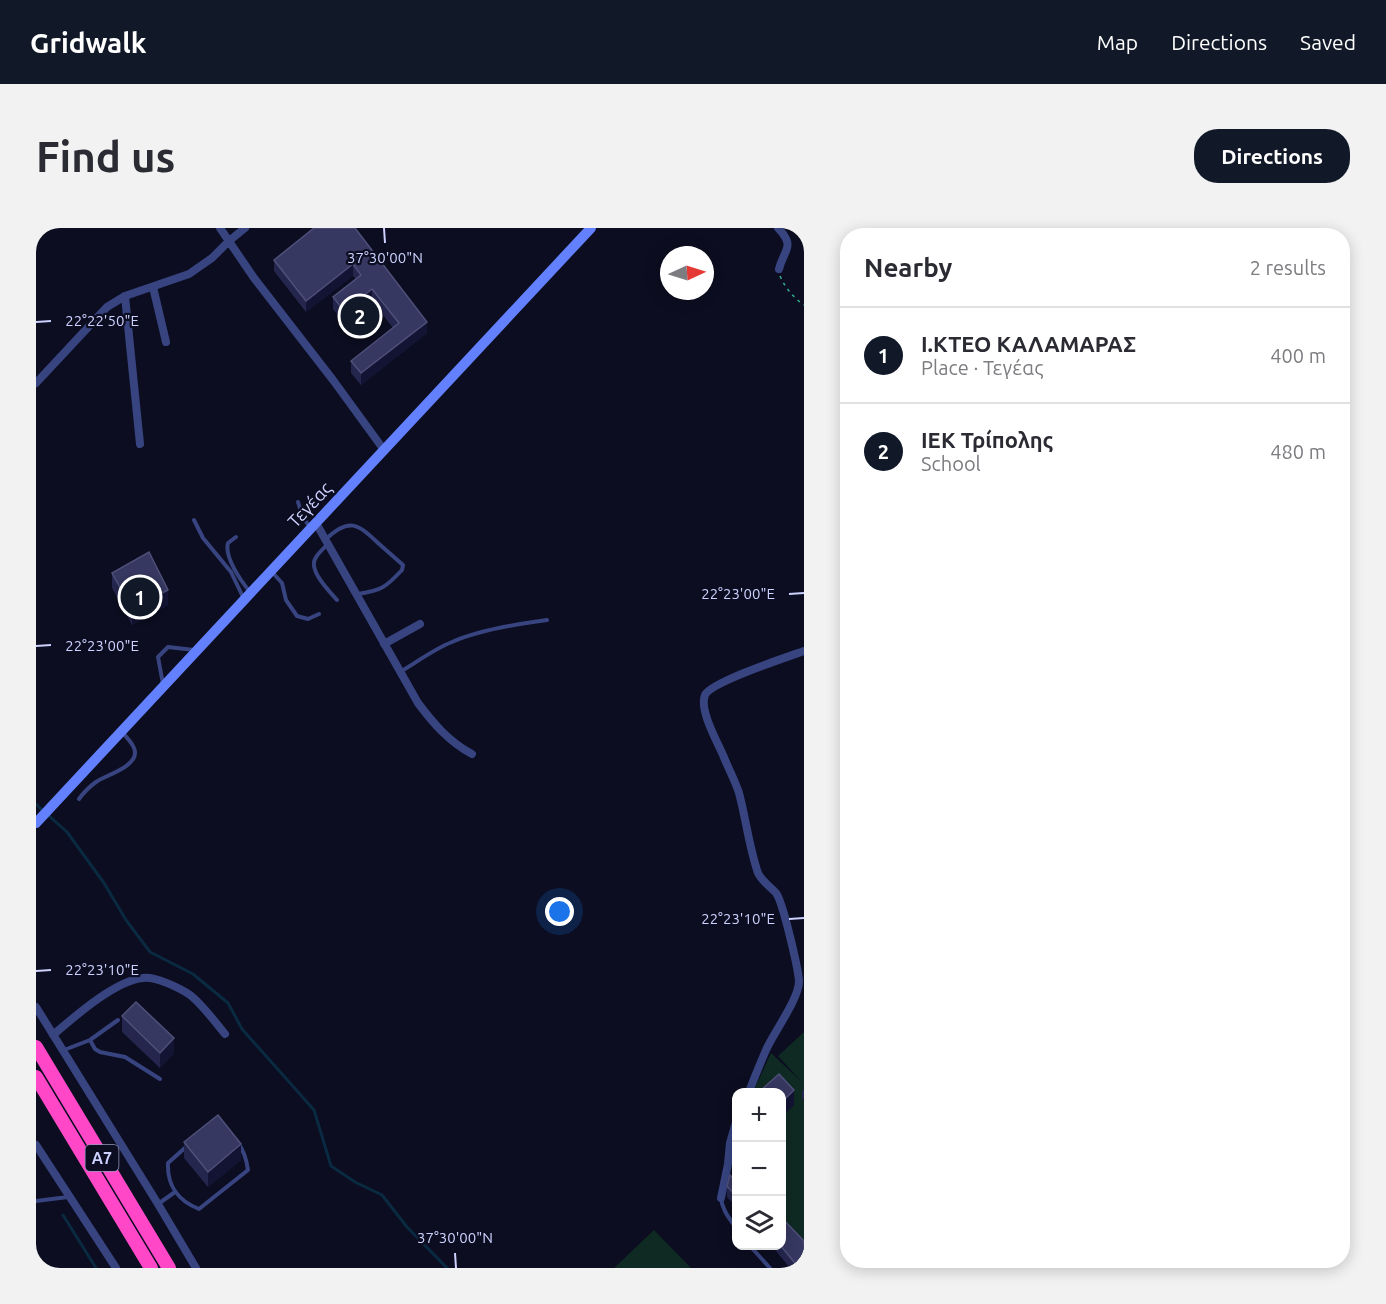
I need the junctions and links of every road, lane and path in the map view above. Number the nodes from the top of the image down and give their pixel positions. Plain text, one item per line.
1 (220, 228) edge
2 (245, 228) edge
3 (591, 228) edge
4 (778, 228) edge
5 (229, 241) junction
6 (779, 269) joint
7 (153, 287) junction
8 (125, 296) junction
9 (804, 305) edge
10 (166, 342) dead end
11 (36, 383) edge
12 (140, 444) dead end
13 (384, 450) junction
14 (298, 502) dead end
15 (194, 520) dead end
16 (314, 525) junction
17 (236, 537) dead end
18 (328, 541) junction
19 (271, 571) junction
20 (357, 594) junction
21 (247, 596) junction
22 (337, 600) dead end
23 (319, 614) dead end
24 (547, 620) dead end
25 (420, 624) dead end
26 (384, 644) junction
27 (197, 650) junction
28 (804, 651) edge
29 (400, 672) junction
30 (164, 686) junction
31 (121, 732) junction
32 (472, 754) dead end
33 (79, 799) dead end
34 (39, 820) edge
35 (801, 984) edge
36 (36, 1007) edge
37 (118, 1020) dead end
38 (225, 1034) dead end
39 (53, 1035) junction
40 (90, 1040) junction
41 (36, 1047) edge
42 (63, 1051) junction
43 (36, 1077) edge
44 (160, 1079) dead end
45 (751, 1088) edge
46 (732, 1136) edge
47 (36, 1144) edge
48 (175, 1192) junction
49 (69, 1196) junction
50 (721, 1198) joint
51 (36, 1201) edge
52 (158, 1204) junction
53 (732, 1222) edge
54 (754, 1250) edge
55 (116, 1268) edge
56 (151, 1268) edge
57 (169, 1268) edge
58 (196, 1268) edge
59 (770, 1268) edge

1 - 5 street
2 - 5 street
3 - 13 main road, Τεγέας
4 - 6 street
5 - 7 street
5 - 13 street
6 - 9 path
7 - 8 street
7 - 10 street
8 - 11 street
8 - 12 street
13 - 16 main road, Τεγέας
14 - 16 lane
15 - 21 lane
16 - 18 street
16 - 19 main road, Τεγέας
17 - 21 lane
18 - 20 street
18 - 20 lane
18 - 22 lane
19 - 21 main road, Τεγέας
19 - 23 lane
20 - 26 street
21 - 27 main road, Τεγέας
24 - 29 lane
25 - 26 street
26 - 29 street
27 - 30 main road, Τεγέας
27 - 30 lane
28 - 35 street
29 - 32 street
30 - 31 main road, Τεγέας
31 - 33 lane
31 - 34 main road, Τεγέας
35 - 45 street
36 - 39 street
37 - 40 lane
38 - 39 street
39 - 42 street
40 - 42 lane
40 - 44 lane
41 - 57 highway, Α7
42 - 52 street
43 - 56 highway, Α7
46 - 50 street
47 - 49 street
48 - 48 lane
48 - 52 lane
49 - 51 lane
49 - 55 street
50 - 53 lane
52 - 58 street
54 - 59 lane

